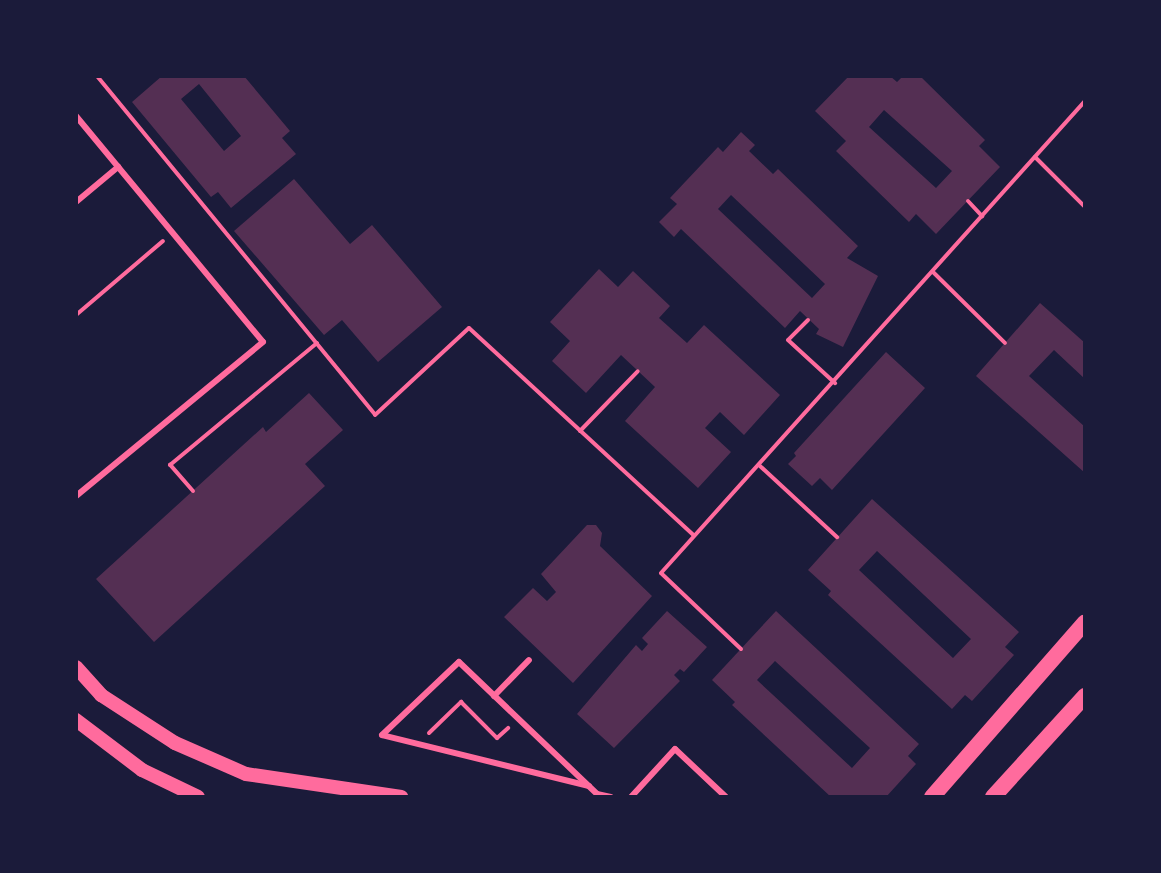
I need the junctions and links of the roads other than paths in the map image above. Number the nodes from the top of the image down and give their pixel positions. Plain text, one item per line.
1 (76, 116) edge
2 (118, 167) junction
3 (76, 202) edge
4 (76, 496) edge
5 (1085, 622) edge
6 (529, 660) dead end
7 (76, 667) edge
8 (494, 696) junction
9 (1085, 696) edge
10 (76, 720) edge
11 (589, 786) junction
12 (597, 796) edge
13 (198, 797) edge
14 (401, 797) edge
15 (611, 797) edge
16 (631, 797) edge
17 (726, 797) edge
18 (932, 797) edge
19 (993, 797) edge

1 - 2 lane
2 - 3 lane
2 - 4 lane
5 - 18 main road
6 - 8 lane
7 - 14 street
8 - 11 lane
8 - 11 lane
9 - 19 main road
10 - 13 street
11 - 12 lane
12 - 15 lane
16 - 17 lane

